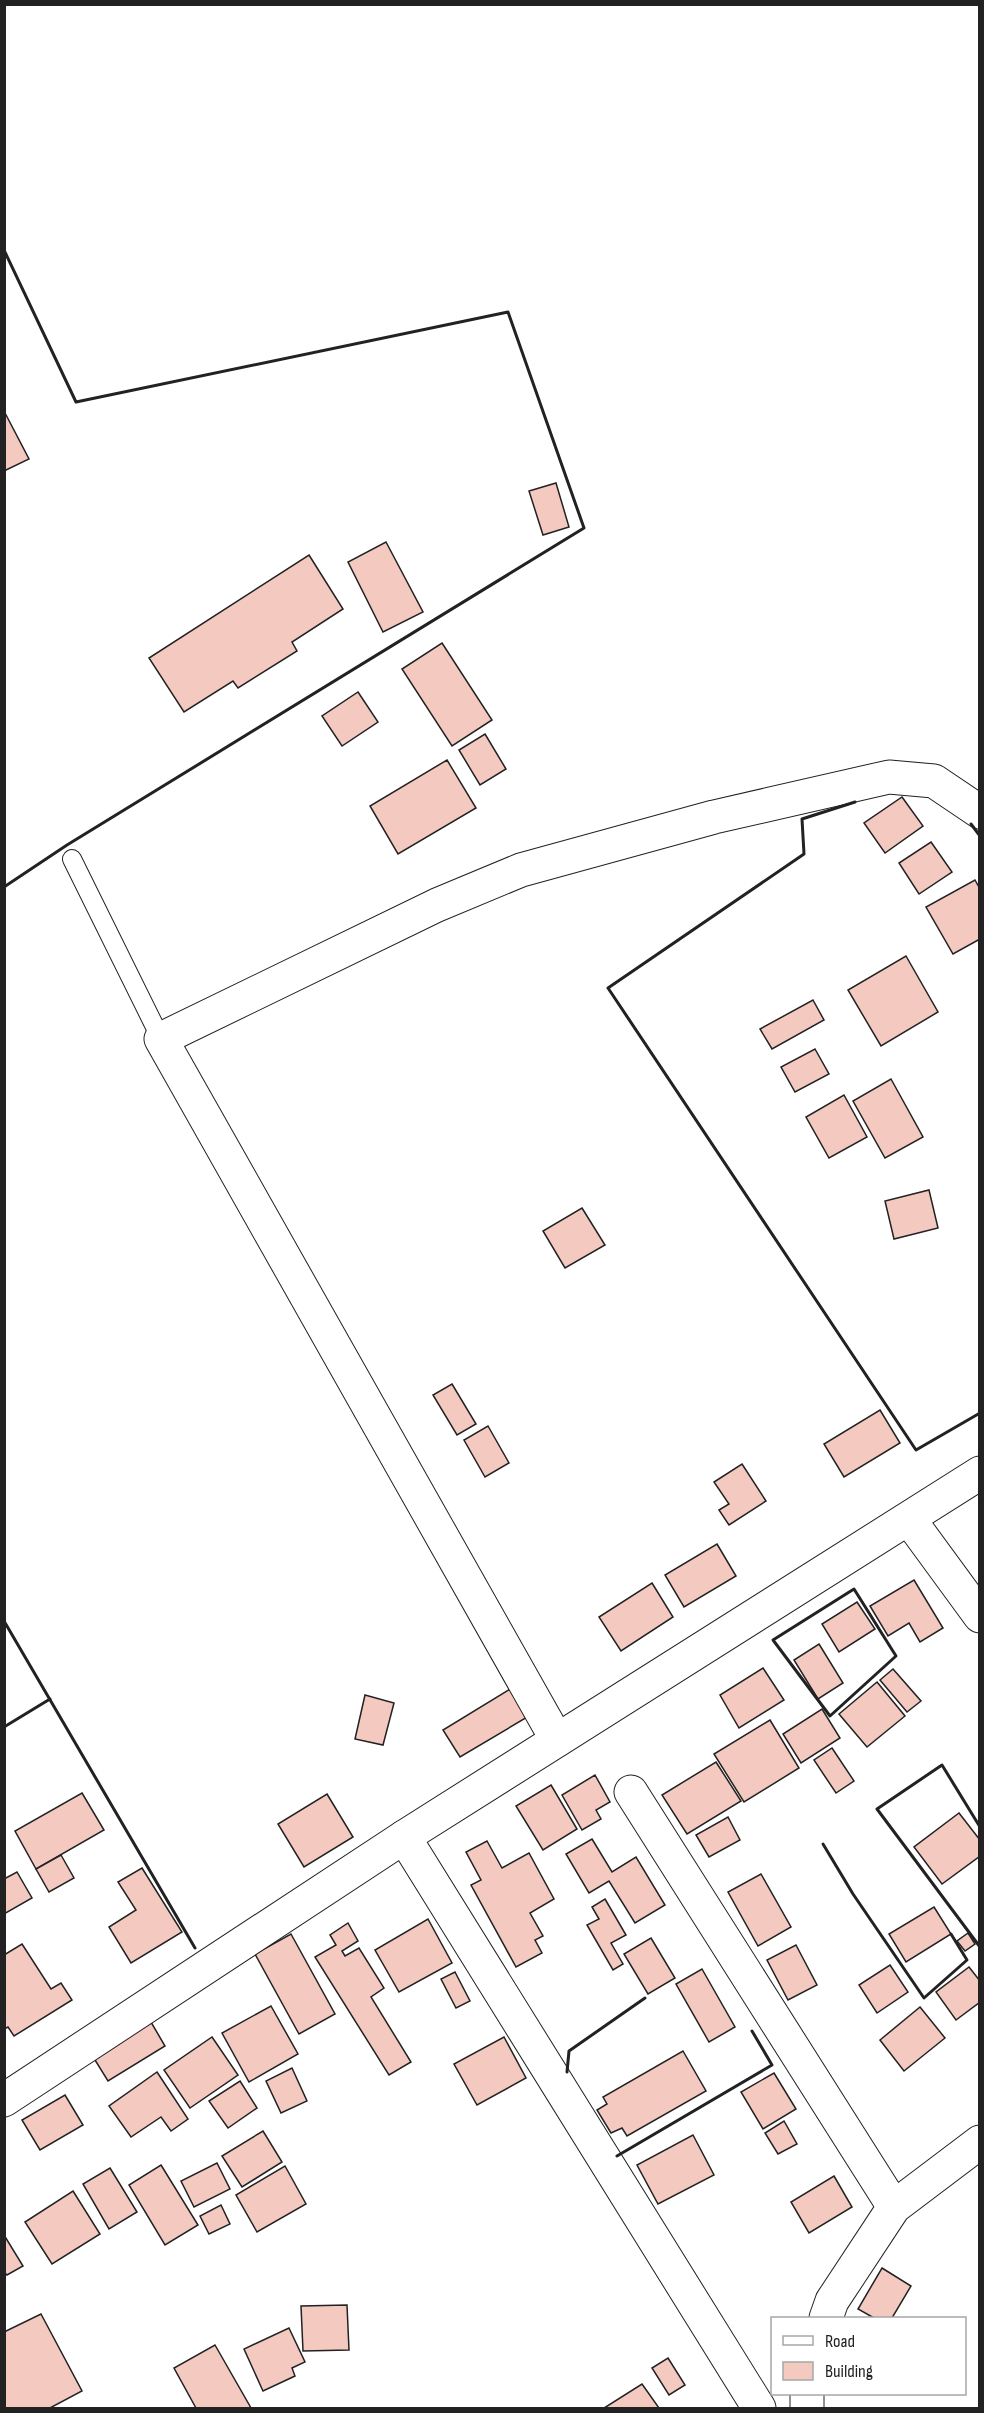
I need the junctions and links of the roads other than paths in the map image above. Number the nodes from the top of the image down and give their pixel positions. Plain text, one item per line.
1 (980, 812) edge
2 (72, 859) dead end
3 (161, 1039) junction
4 (980, 1473) edge
5 (909, 1519) junction
6 (980, 1616) edge
7 (557, 1740) junction
8 (632, 1792) dead end
9 (404, 1837) junction
10 (4, 2100) edge
11 (980, 2142) edge
12 (894, 2207) junction
13 (827, 2317) edge
14 (759, 2409) edge

1 - 3 street
2 - 3 lane
3 - 7 street
4 - 5 street
5 - 6 street
5 - 7 street
7 - 9 street
8 - 12 street
9 - 10 street
9 - 14 street
11 - 12 street
12 - 13 street

